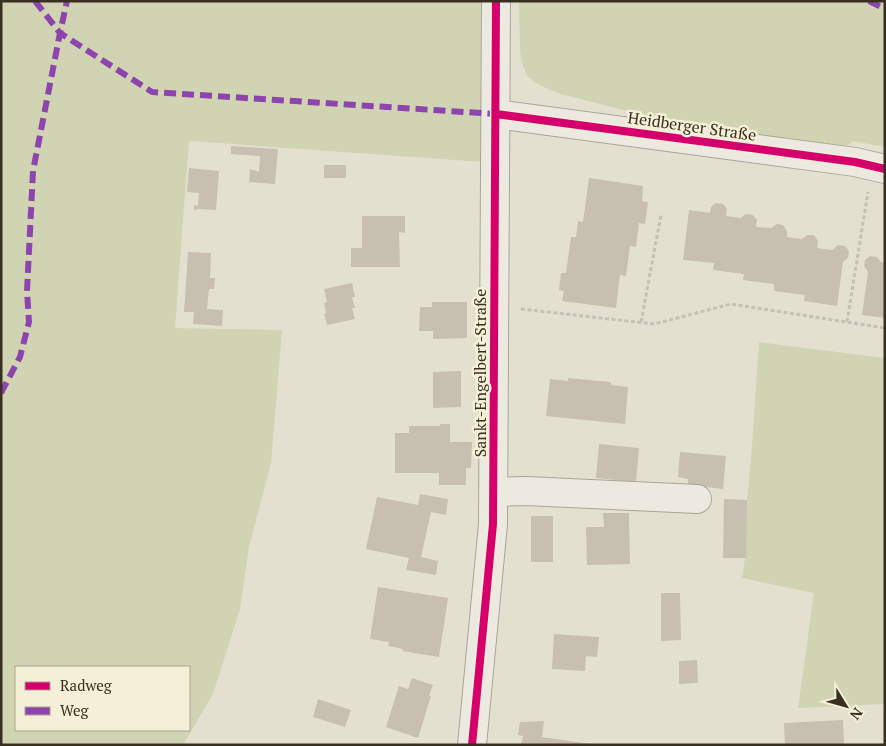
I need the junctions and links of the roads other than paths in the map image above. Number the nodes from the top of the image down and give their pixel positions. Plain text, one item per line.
1 (496, 1) edge
2 (496, 114) junction
3 (878, 168) edge
4 (493, 492) junction
5 (697, 499) dead end
6 (472, 745) edge

1 - 2 street, Sankt-Engelbert-Straße
2 - 3 street, Heidberger Straße
2 - 4 street, Sankt-Engelbert-Straße
4 - 5 street
4 - 6 street, Sankt-Engelbert-Straße

